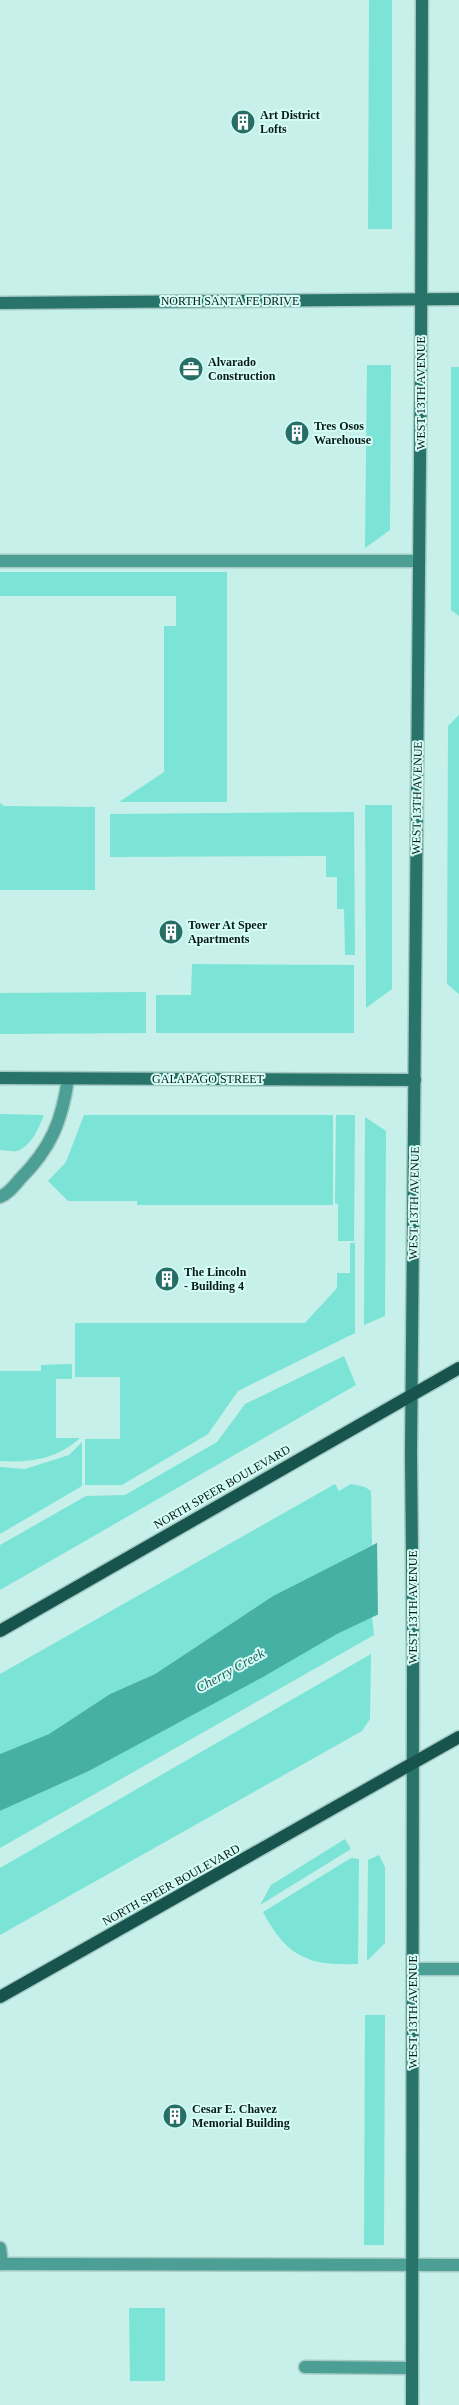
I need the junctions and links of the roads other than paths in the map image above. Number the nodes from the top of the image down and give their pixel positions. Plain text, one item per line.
1 (422, 0) edge
2 (459, 299) edge
3 (421, 300) junction
4 (0, 303) edge
5 (0, 561) edge
6 (419, 561) junction
7 (0, 1078) edge
8 (68, 1079) junction
9 (415, 1080) junction
10 (0, 1198) edge
11 (459, 1368) edge
12 (413, 1395) junction
13 (0, 1631) edge
14 (459, 1737) edge
15 (413, 1762) junction
16 (413, 1969) junction
17 (459, 1970) edge
18 (0, 1997) edge
19 (0, 2248) edge
20 (1, 2264) edge
21 (412, 2266) junction
22 (459, 2266) edge
23 (305, 2367) dead end
24 (412, 2368) junction
25 (412, 2405) edge

1 - 3 main road, WEST 13TH AVENUE
2 - 3 main road, NORTH SANTA FE DRIVE
3 - 4 main road, NORTH SANTA FE DRIVE
3 - 6 main road, WEST 13TH AVENUE
5 - 6 street
6 - 9 main road, WEST 13TH AVENUE
7 - 8 main road, GALAPAGO STREET
8 - 9 main road, GALAPAGO STREET
8 - 10 street
9 - 12 main road, WEST 13TH AVENUE
11 - 12 main road, NORTH SPEER BOULEVARD
12 - 13 main road, NORTH SPEER BOULEVARD
12 - 15 main road, WEST 13TH AVENUE
14 - 15 main road, NORTH SPEER BOULEVARD
15 - 16 main road, WEST 13TH AVENUE
15 - 18 main road, NORTH SPEER BOULEVARD
16 - 17 street
16 - 21 main road, WEST 13TH AVENUE
19 - 20 street
20 - 21 street
21 - 22 street
21 - 24 main road, WEST 13TH AVENUE
23 - 24 street
24 - 25 main road, WEST 13TH AVENUE

